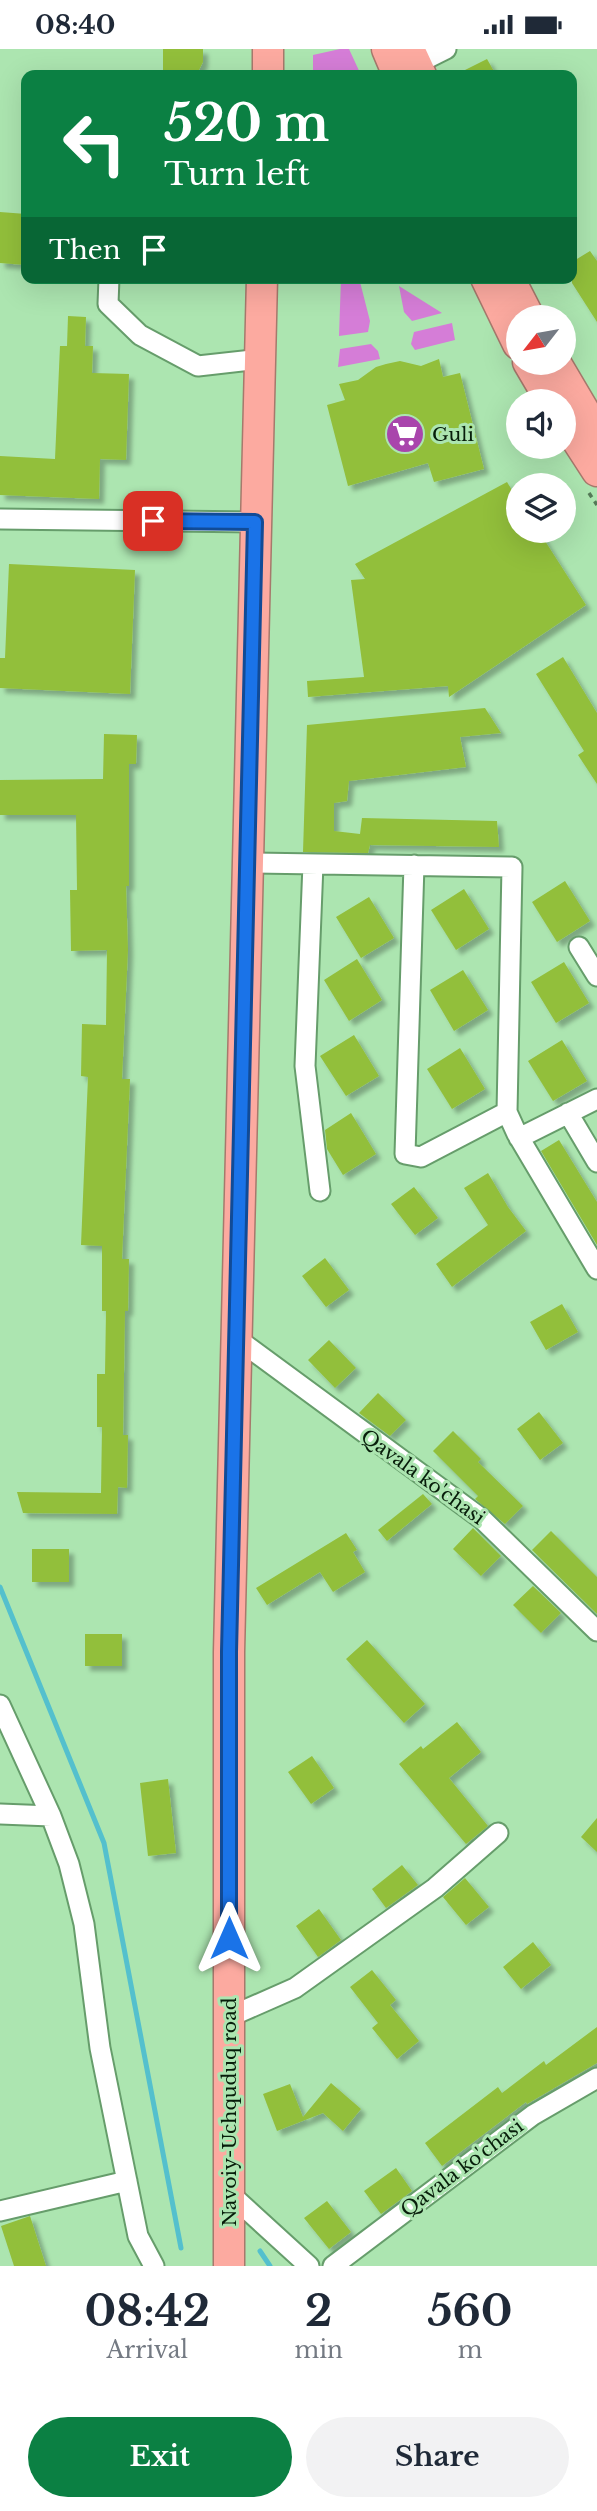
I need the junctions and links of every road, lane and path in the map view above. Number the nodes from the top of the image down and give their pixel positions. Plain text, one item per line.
1 (268, 49) edge
2 (387, 49) edge
3 (446, 49) edge
4 (411, 66) edge
5 (268, 70) edge
6 (109, 284) edge
7 (262, 284) edge
8 (489, 284) edge
9 (512, 284) edge
10 (523, 305) edge
11 (506, 319) edge
12 (260, 359) junction
13 (563, 375) edge
14 (597, 433) edge
15 (576, 439) edge
16 (597, 471) edge
17 (0, 519) edge
18 (255, 522) junction
19 (247, 863) junction
20 (313, 864) junction
21 (414, 865) junction
22 (579, 947) dead end
23 (597, 976) edge
24 (594, 1106) edge
25 (508, 1112) junction
26 (568, 1114) junction
27 (519, 1139) junction
28 (597, 1162) edge
29 (320, 1191) dead end
30 (597, 1269) edge
31 (236, 1338) junction
32 (597, 1631) edge
33 (0, 1705) edge
34 (0, 1814) edge
35 (51, 1816) junction
36 (498, 1833) dead end
37 (229, 2017) junction
38 (597, 2078) edge
39 (127, 2181) junction
40 (229, 2193) junction
41 (0, 2211) edge
42 (154, 2266) edge
43 (229, 2266) edge
44 (309, 2266) edge
45 (333, 2266) edge

1 - 5 highway
2 - 4 highway
3 - 4 street
6 - 12 street
7 - 12 highway, Navoiy-Uchquduq road
8 - 11 highway
9 - 10 highway
12 - 18 highway, Navoiy-Uchquduq road
13 - 14 highway
15 - 16 highway
17 - 18 street
18 - 19 highway, Navoiy-Uchquduq road
19 - 20 street
19 - 31 highway, Navoiy-Uchquduq road
20 - 21 street
20 - 29 street
21 - 25 street
21 - 25 street
22 - 23 street
24 - 26 street
25 - 27 street
26 - 27 street
26 - 28 street
27 - 30 street
31 - 32 street, Qavala ko'chasi
31 - 37 highway, Navoiy-Uchquduq road
33 - 35 street
34 - 35 street
35 - 39 street
36 - 37 street
37 - 40 highway, Navoiy-Uchquduq road
38 - 45 street, Qavala ko'chasi
39 - 41 street
39 - 42 street
40 - 43 highway, Navoiy-Uchquduq road
40 - 44 street

